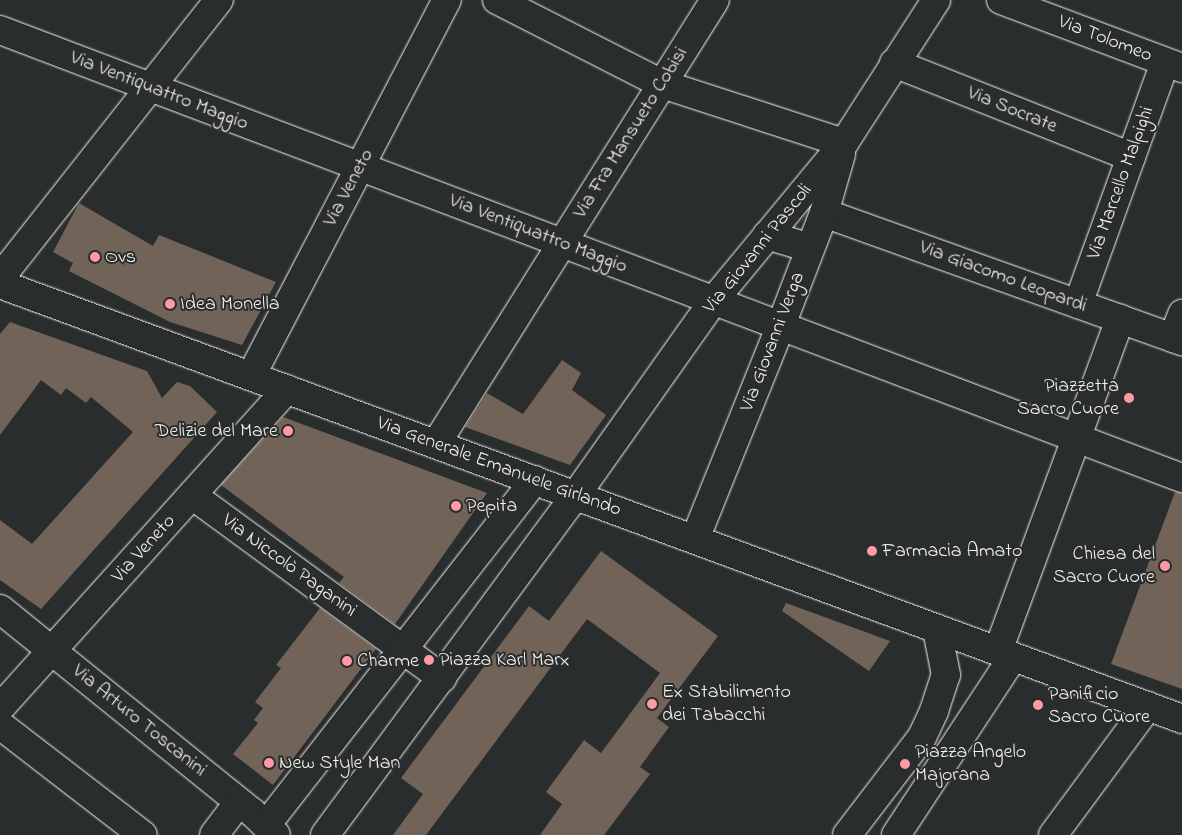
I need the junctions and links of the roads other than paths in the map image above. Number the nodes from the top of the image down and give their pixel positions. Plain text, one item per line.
1 (219, 0) edge
2 (447, 0) edge
3 (498, 0) edge
4 (715, 0) edge
5 (936, 0) edge
6 (1001, 0) edge
7 (0, 30) edge
8 (894, 63) junction
9 (1174, 65) edge
10 (662, 84) junction
11 (150, 87) junction
12 (844, 143) junction
13 (1131, 158) junction
14 (360, 166) junction
15 (824, 213) junction
16 (766, 235) junction
17 (561, 242) junction
18 (810, 248) junction
19 (0, 278) edge
20 (0, 284) edge
21 (714, 300) junction
22 (1078, 304) junction
23 (1120, 319) junction
24 (781, 325) junction
25 (1179, 331) edge
26 (251, 376) junction
27 (287, 389) junction
28 (1076, 438) junction
29 (436, 444) junction
30 (1182, 478) edge
31 (535, 480) junction
32 (192, 495) junction
33 (576, 495) junction
34 (695, 539) junction
35 (0, 609) edge
36 (937, 629) junction
37 (395, 643) junction
38 (52, 650) junction
39 (1006, 654) junction
40 (442, 678) junction
41 (1148, 706) junction
42 (0, 708) edge
43 (1182, 719) edge
44 (0, 725) edge
45 (239, 802) junction
46 (272, 830) edge
47 (143, 835) edge
48 (214, 835) edge
49 (325, 835) edge
50 (847, 835) edge
51 (896, 835) edge
52 (1053, 835) edge

1 - 11 street
2 - 14 street, Via Veneto
3 - 10 street
4 - 10 street, Via Fra Mansueto Cobisi
5 - 8 street, Via Giovanni Pascoli
6 - 9 street, Via Tolomeo
7 - 11 street, Via Ventiquattro Maggio
8 - 12 street, Via Giovanni Pascoli
8 - 13 street, Via Socrate
9 - 13 street, Via Marcello Malpighi
10 - 12 street
10 - 17 street, Via Fra Mansueto Cobisi
11 - 14 street, Via Ventiquattro Maggio
11 - 19 street
12 - 15 street, Via Giovanni Verga
12 - 16 street, Via Giovanni Pascoli
13 - 22 street, Via Marcello Malpighi
14 - 17 street, Via Ventiquattro Maggio
14 - 26 street, Via Veneto
15 - 18 street, Via Giovanni Verga
15 - 22 street, Via Giacomo Leopardi
16 - 18 street
16 - 21 street, Via Giovanni Pascoli
17 - 21 street, Via Ventiquattro Maggio
17 - 29 street, Via Fra Mansueto Cobisi
18 - 24 street, Via Giovanni Verga
20 - 26 street, Via Generale Emanuele Girlando
21 - 24 street, Via Ventiquattro Maggio
21 - 33 street, Via Giovanni Pascoli
22 - 23 street, Via Giacomo Leopardi
23 - 25 street, Via Giacomo Leopardi
23 - 28 street
24 - 28 street, Via Ventiquattro Maggio
24 - 34 street, Via Giovanni Verga
26 - 27 street, Via Generale Emanuele Girlando
27 - 29 street, Via Generale Emanuele Girlando
27 - 32 street, Via Veneto
28 - 30 street, Via Ventiquattro Maggio
28 - 39 street
29 - 31 street, Via Generale Emanuele Girlando
31 - 33 street, Via Generale Emanuele Girlando
31 - 37 street
32 - 37 street, Via Niccolò Paganini
32 - 38 street, Via Veneto
33 - 34 street, Via Generale Emanuele Girlando
33 - 40 street, Via Giovanni Pascoli
34 - 36 street, Via Generale Emanuele Girlando
35 - 38 street, Via Arturo Toscanini
36 - 39 street, Via Generale Emanuele Girlando
36 - 50 street
37 - 40 street, Via Niccolò Paganini
37 - 46 street
38 - 42 street, Via Veneto
38 - 45 street, Via Arturo Toscanini
39 - 41 street, Via Generale Emanuele Girlando
39 - 51 street
40 - 49 street, Via Giovanni Pascoli
41 - 43 street, Via Generale Emanuele Girlando
41 - 52 street
44 - 47 street
45 - 46 street, Via Arturo Toscanini
45 - 48 street

